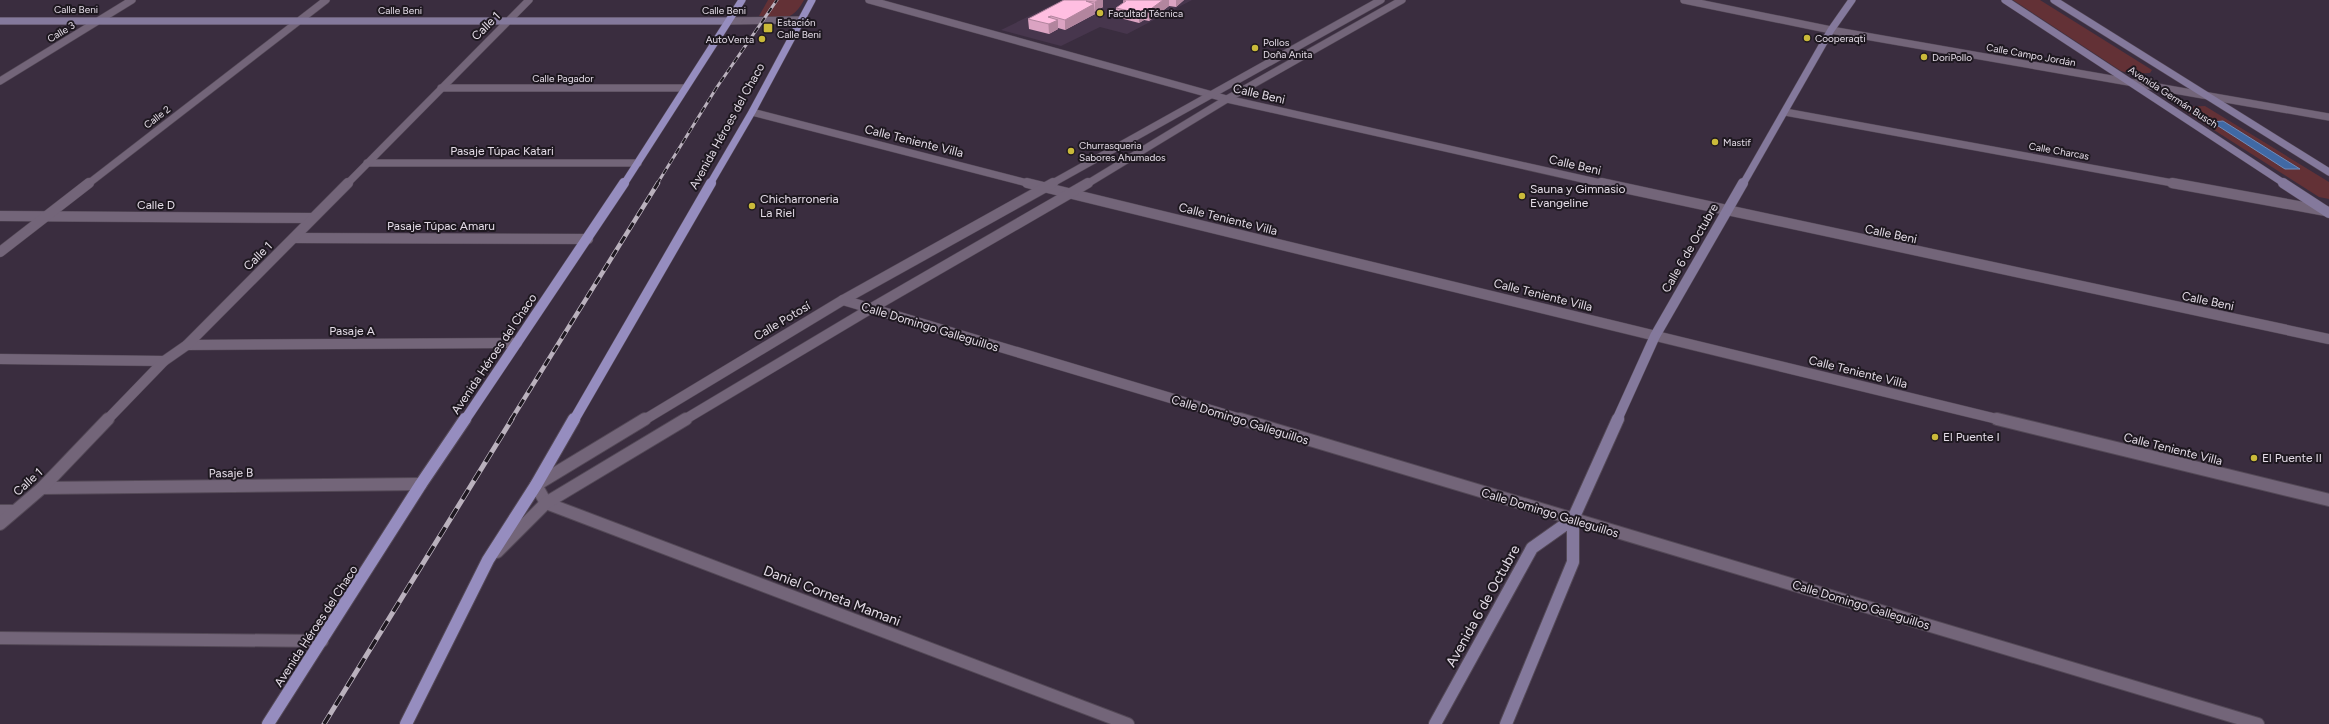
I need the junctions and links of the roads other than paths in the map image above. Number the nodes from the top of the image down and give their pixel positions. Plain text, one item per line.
1 (132, 0) edge
2 (326, 0) edge
3 (529, 0) edge
4 (742, 0) edge
5 (812, 0) edge
6 (869, 0) edge
7 (1382, 0) edge
8 (1402, 0) edge
9 (1684, 0) edge
10 (1852, 0) edge
11 (2005, 0) edge
12 (2054, 0) edge
13 (99, 20) junction
14 (799, 20) junction
15 (0, 21) edge
16 (298, 21) junction
17 (508, 21) junction
18 (728, 21) junction
19 (1831, 30) junction
20 (0, 81) edge
21 (2134, 84) junction
22 (441, 88) junction
23 (685, 88) junction
24 (1212, 94) junction
25 (2208, 98) junction
26 (1227, 99) junction
27 (752, 112) junction
28 (1785, 112) junction
29 (2329, 117) edge
30 (638, 162) junction
31 (367, 163) junction
32 (2329, 172) edge
33 (1047, 188) junction
34 (1070, 194) junction
35 (1726, 211) junction
36 (2328, 212) edge
37 (0, 216) edge
38 (45, 216) junction
39 (311, 218) junction
40 (294, 238) junction
41 (588, 238) junction
42 (0, 252) edge
43 (843, 300) junction
44 (870, 309) junction
45 (1655, 336) junction
46 (2329, 339) edge
47 (517, 343) junction
48 (187, 344) junction
49 (0, 359) edge
50 (164, 361) junction
51 (421, 484) junction
52 (536, 484) junction
53 (42, 488) junction
54 (2329, 500) edge
55 (546, 503) junction
56 (0, 511) edge
57 (13, 511) junction
58 (1573, 520) junction
59 (0, 524) edge
60 (488, 560) junction
61 (0, 638) edge
62 (322, 641) junction
63 (268, 724) edge
64 (406, 724) edge
65 (1128, 724) edge
66 (1435, 724) edge
67 (1506, 724) edge
68 (2258, 724) edge

1 - 13 street, Calle 3
2 - 16 street, Calle 2
3 - 17 street, Calle 1
4 - 18 main road, Avenida Héroes del Chaco
5 - 14 main road, Avenida Héroes del Chaco
6 - 24 street, Calle Beni
7 - 24 street, Calle Potosí
8 - 26 street
9 - 19 street, Calle Campo Jordán
10 - 19 street, Calle 6 de Octubre
11 - 21 street, Avenida Germán Busch
12 - 25 street, Avenida Germán Busch
13 - 15 street, Calle Beni
13 - 16 street, Calle Beni
13 - 20 street, Calle 3
14 - 18 street, Calle Beni
14 - 27 main road, Avenida Héroes del Chaco
16 - 17 street, Calle Beni
16 - 38 street, Calle 2
17 - 18 street, Calle Beni
17 - 22 street, Calle 1
18 - 23 main road, Avenida Héroes del Chaco
19 - 21 street, Calle Campo Jordán
19 - 28 street, Calle 6 de Octubre
21 - 25 street, Calle Campo Jordán
21 - 36 street, Avenida Germán Busch
22 - 23 street, Calle Pagador
22 - 31 street, Calle 1
23 - 30 main road, Avenida Héroes del Chaco
24 - 26 street, Calle Beni
24 - 33 street, Calle Potosí
25 - 29 street, Calle Campo Jordán
25 - 32 street, Avenida Germán Busch
26 - 34 street
26 - 35 street, Calle Beni
27 - 33 street, Calle Teniente Villa
27 - 52 main road, Avenida Héroes del Chaco
28 - 35 street, Calle 6 de Octubre
28 - 36 street, Calle Charcas
30 - 31 street, Pasaje Túpac Katari
30 - 41 main road, Avenida Héroes del Chaco
31 - 39 street, Calle 1
33 - 34 street, Calle Teniente Villa
33 - 43 street, Calle Potosí
34 - 44 street
34 - 45 street, Calle Teniente Villa
35 - 45 street, Calle 6 de Octubre
35 - 46 street, Calle Beni
37 - 38 street, Calle D
38 - 39 street, Calle D
38 - 42 street, Calle 2
39 - 40 street, Calle 1
40 - 41 street, Pasaje Túpac Amaru
40 - 48 street, Calle 1
41 - 47 main road, Avenida Héroes del Chaco
43 - 44 street, Calle Domingo Galleguillos
43 - 52 street, Calle Potosí
44 - 55 street
44 - 58 street, Calle Domingo Galleguillos
45 - 54 street, Calle Teniente Villa
45 - 58 street, Calle 6 de Octubre
47 - 48 street, Pasaje A
47 - 51 main road, Avenida Héroes del Chaco
48 - 50 street, Calle 1
49 - 50 street
50 - 53 street, Calle 1
51 - 53 street, Pasaje B
51 - 62 main road, Avenida Héroes del Chaco
52 - 55 street
52 - 60 main road, Avenida Héroes del Chaco
53 - 57 street, Calle 1
55 - 60 street
55 - 65 street, Daniel Corneta Mamani
56 - 57 street
57 - 59 street, Calle 1
58 - 66 street, Avenida 6 de Octubre
58 - 67 street
58 - 68 street, Calle Domingo Galleguillos
60 - 64 main road, Avenida Héroes del Chaco
61 - 62 street
62 - 63 main road, Avenida Héroes del Chaco

